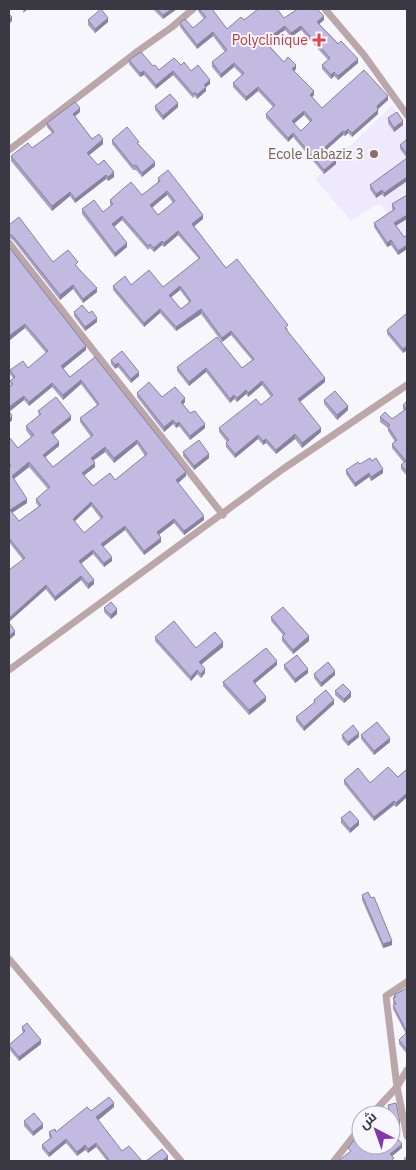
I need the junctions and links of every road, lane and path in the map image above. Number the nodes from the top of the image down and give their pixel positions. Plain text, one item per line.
1 (193, 9) edge
2 (325, 9) edge
3 (407, 116) edge
4 (9, 150) edge
5 (9, 243) edge
6 (407, 385) edge
7 (223, 515) junction
8 (9, 670) edge
9 (9, 959) edge
10 (407, 982) edge
11 (407, 1070) edge
12 (397, 1087) junction
13 (380, 1105) edge
14 (407, 1136) edge
15 (351, 1140) edge
16 (180, 1161) edge
17 (334, 1161) edge

1 - 4 street
2 - 3 street
5 - 7 street
6 - 7 street
7 - 8 street
9 - 16 street
10 - 12 street
11 - 12 street
12 - 13 street
12 - 14 street
15 - 17 street

